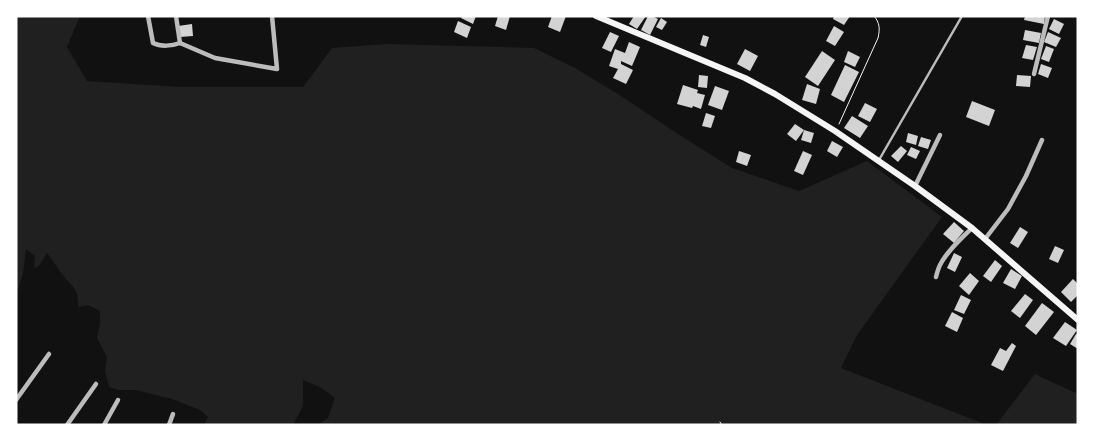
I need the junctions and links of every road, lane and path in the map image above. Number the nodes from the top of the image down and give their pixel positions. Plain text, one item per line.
1 (148, 16) edge
2 (176, 16) edge
3 (272, 16) edge
4 (596, 16) edge
5 (874, 16) edge
6 (962, 16) edge
7 (1048, 16) edge
8 (612, 19) edge
9 (180, 44) junction
10 (1034, 74) dead end
11 (835, 131) junction
12 (940, 134) dead end
13 (1042, 140) dead end
14 (878, 161) junction
15 (915, 186) junction
16 (972, 228) junction
17 (986, 239) junction
18 (936, 277) dead end
19 (1078, 320) edge
20 (48, 354) dead end
21 (96, 384) dead end
22 (16, 400) edge
23 (118, 400) dead end
24 (173, 414) dead end
25 (720, 422) dead end
26 (66, 425) edge
27 (104, 425) edge
28 (169, 425) edge
29 (722, 425) edge

1 - 9 street
2 - 9 street
3 - 9 street
4 - 8 main road
5 - 11 path
6 - 14 lane
7 - 10 street
8 - 11 main road
11 - 14 main road
12 - 15 street
13 - 17 street
14 - 15 main road
15 - 16 main road
16 - 17 main road
16 - 18 street
17 - 19 main road
20 - 22 street
21 - 26 street
23 - 27 street
24 - 28 street
25 - 29 path

